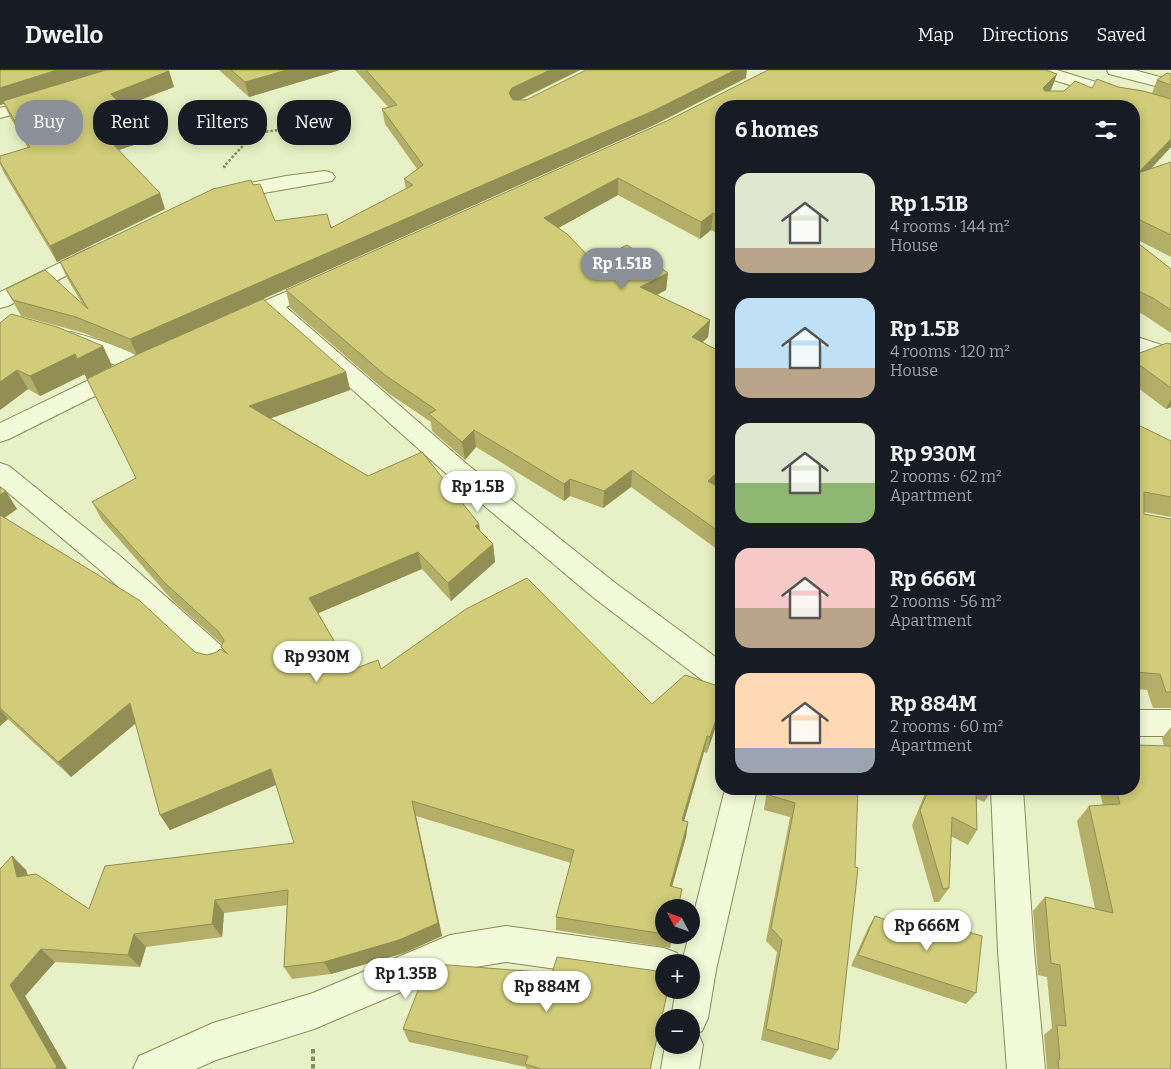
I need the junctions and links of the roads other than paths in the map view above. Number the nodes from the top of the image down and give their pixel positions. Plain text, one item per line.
1 (1040, 70) edge
2 (1090, 70) edge
3 (1115, 70) edge
4 (1074, 80) junction
5 (1171, 85) edge
6 (1061, 93) edge
7 (56, 97) edge
8 (1137, 100) edge
9 (1140, 101) edge
10 (1171, 111) edge
11 (0, 114) edge
12 (325, 176) dead end
13 (210, 198) edge
14 (112, 244) edge
15 (343, 273) edge
16 (271, 306) junction
17 (3, 314) edge
18 (217, 330) edge
19 (49, 333) edge
20 (1140, 345) edge
21 (1171, 356) edge
22 (0, 433) edge
23 (0, 472) edge
24 (215, 658) edge
25 (715, 673) edge
26 (1140, 723) edge
27 (1171, 723) edge
28 (739, 795) edge
29 (1007, 795) edge
30 (689, 954) edge
31 (655, 965) edge
32 (682, 1054) edge
33 (152, 1069) edge
34 (680, 1069) edge
35 (1026, 1069) edge

1 - 4 street
2 - 4 street
3 - 5 street
4 - 6 street
4 - 8 street
7 - 11 street
9 - 10 street
12 - 13 street
14 - 17 street
15 - 16 street
16 - 18 street
16 - 25 street
19 - 22 street
20 - 21 street
23 - 24 street
26 - 27 street
28 - 30 street
29 - 35 street
31 - 33 street
32 - 34 street

